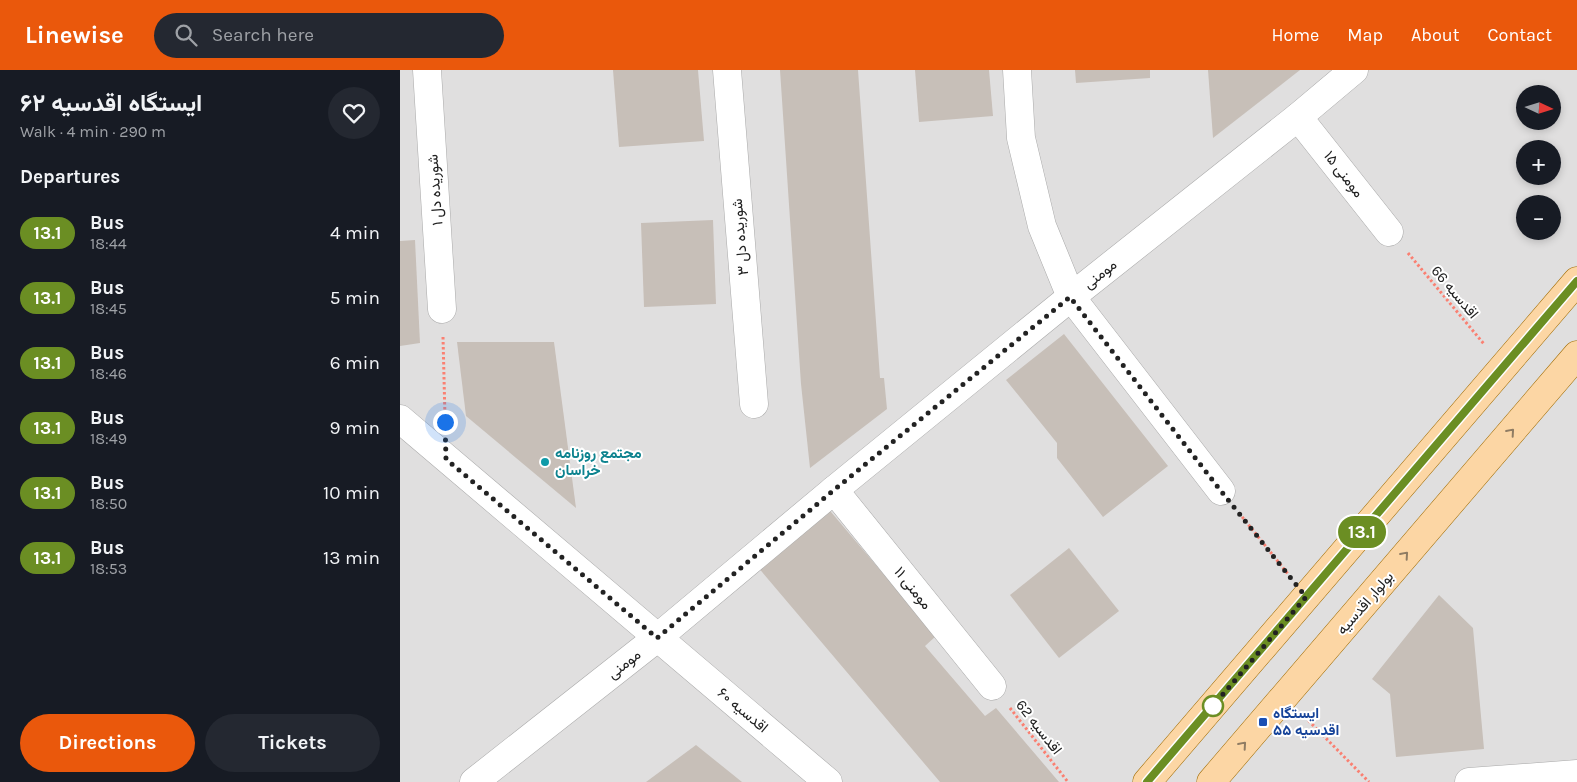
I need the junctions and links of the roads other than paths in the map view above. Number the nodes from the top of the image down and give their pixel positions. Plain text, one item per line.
1 (427, 70) edge
2 (727, 70) edge
3 (1017, 70) edge
4 (1354, 70) edge
5 (1298, 117) junction
6 (1390, 232) road end
7 (1577, 281) edge
8 (1070, 297) junction
9 (442, 309) road end
10 (1577, 355) edge
11 (754, 404) dead end
12 (400, 419) edge
13 (834, 490) junction
14 (1221, 491) road end
15 (657, 638) junction
16 (992, 686) road end
17 (1577, 774) edge
18 (474, 782) edge
19 (828, 782) edge
20 (1147, 782) edge
21 (1211, 782) edge
22 (1469, 782) edge

1 - 9 street, شوریده دل ۱
2 - 11 street, شوریده دل ۳
3 - 8 street
4 - 5 street, مومنی
5 - 6 street, مومنی ۱۵
5 - 8 street, مومنی
7 - 20 main road
8 - 13 street, مومنی
8 - 14 street
21 -> 10 main road, بولوار اقدسیه
12 - 15 street, اقدسیه ۶۰
13 - 15 street, مومنی
13 - 16 street, مومنی ۱۱
15 - 18 street, مومنی
15 - 19 street, اقدسیه ۶۰
17 - 22 street

